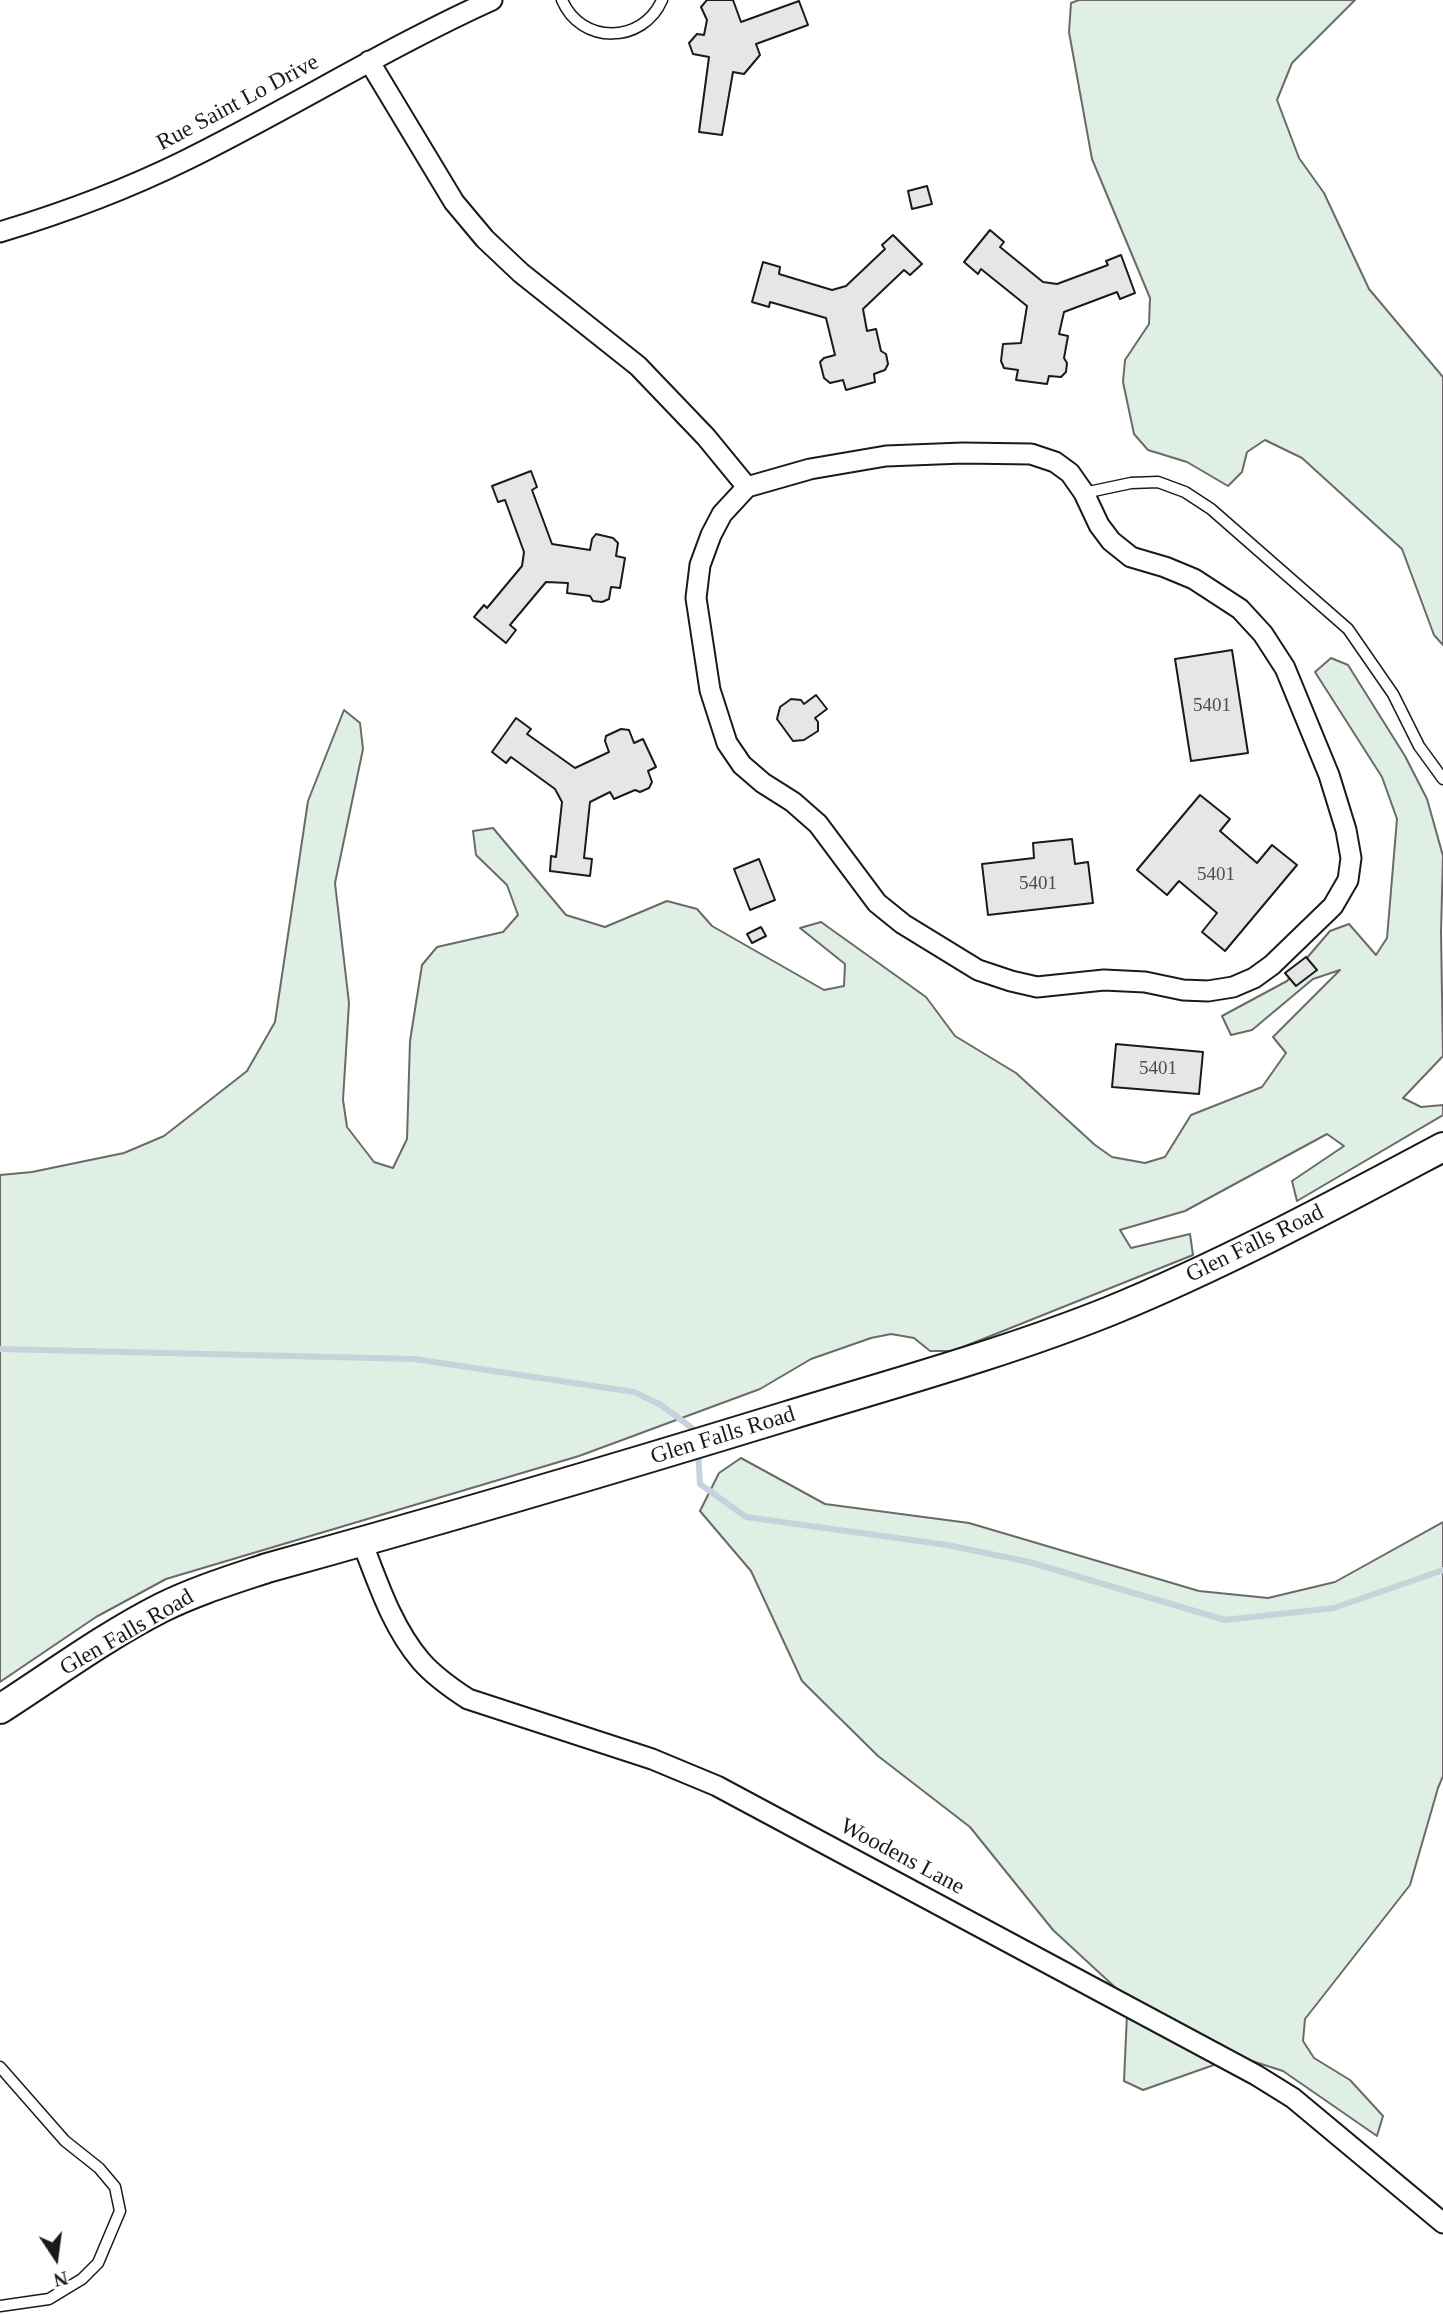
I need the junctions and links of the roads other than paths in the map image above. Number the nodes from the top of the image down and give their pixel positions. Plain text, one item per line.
1 (492, 0) edge
2 (562, 0) edge
3 (662, 0) edge
4 (369, 61) junction
5 (0, 232) edge
6 (747, 487) junction
7 (1084, 493) junction
8 (1443, 779) edge
9 (1443, 1147) edge
10 (362, 1542) junction
11 (0, 1709) edge
12 (0, 2067) edge
13 (1443, 2223) edge
14 (0, 2306) edge

1 - 4 street, Rue Saint Lo Drive
2 - 3 lane
4 - 5 street, Rue Saint Lo Drive
4 - 6 street
6 - 7 street
6 - 7 street
7 - 8 lane
9 - 10 street, Glen Falls Road
10 - 11 street, Glen Falls Road
10 - 13 street, Woodens Lane
12 - 14 lane

